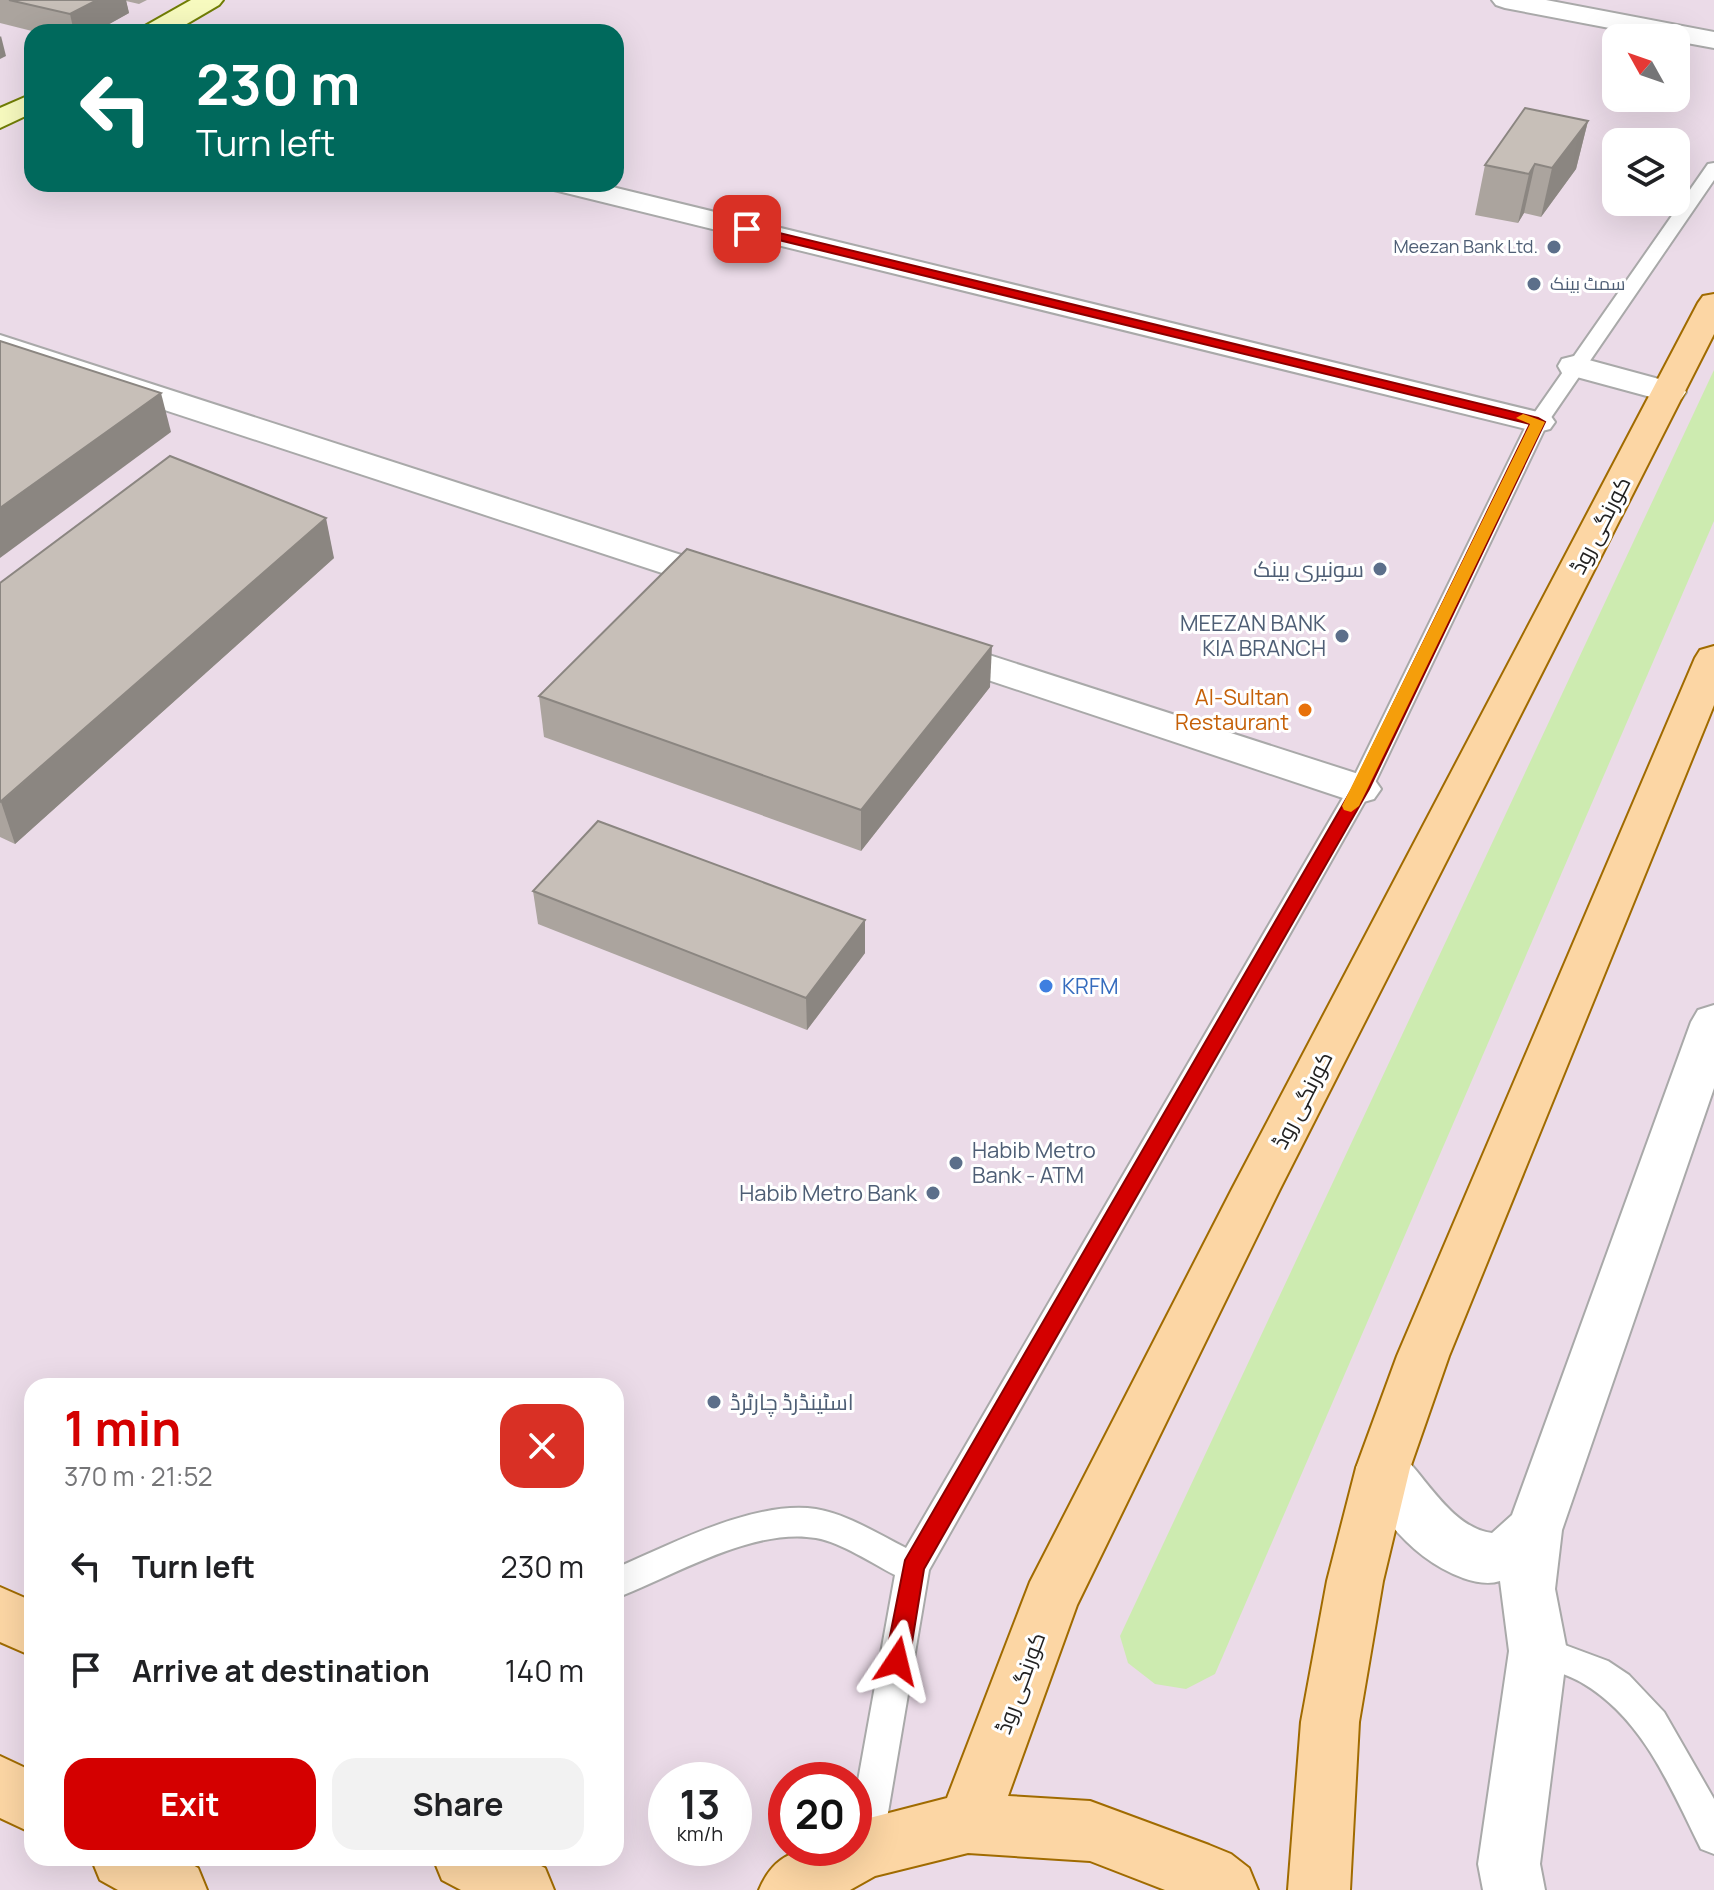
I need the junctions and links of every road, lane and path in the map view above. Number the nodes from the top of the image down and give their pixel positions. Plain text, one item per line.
1 (210, 0) edge
2 (1505, 0) edge
3 (168, 24) edge
4 (1714, 40) edge
5 (24, 106) edge
6 (0, 120) edge
7 (1714, 168) edge
8 (597, 192) edge
9 (1714, 303) edge
10 (0, 345) edge
11 (1574, 366) junction
12 (1669, 392) junction
13 (1538, 422) junction
14 (756, 592) edge
15 (907, 641) edge
16 (1714, 658) edge
17 (1360, 789) junction
18 (1714, 1022) edge
19 (1383, 1468) junction
20 (1534, 1530) junction
21 (913, 1567) junction
22 (624, 1580) edge
23 (0, 1613) edge
24 (24, 1626) edge
25 (1538, 1651) junction
26 (0, 1785) edge
27 (24, 1799) edge
28 (872, 1802) edge
29 (968, 1823) junction
30 (1714, 1836) edge
31 (872, 1846) edge
32 (136, 1866) edge
33 (832, 1866) edge
34 (176, 1890) edge
35 (790, 1890) edge
36 (1227, 1890) edge
37 (1319, 1890) edge
38 (1514, 1890) edge

1 - 3 street
2 - 4 street
5 - 6 street
7 - 11 lane
8 - 13 street
9 - 12 main road, کورنگی روڈ
10 - 14 street
11 - 12 street
11 - 13 lane
12 - 29 main road, کورنگی روڈ
13 - 17 lane
15 - 17 street
16 - 19 main road
17 - 21 lane
18 - 20 street
19 - 20 street
19 - 37 main road
20 - 25 street
21 - 22 lane
21 - 28 lane
23 - 24 main road
25 - 30 lane
25 - 38 street
26 - 27 main road
29 - 31 main road
29 - 36 main road
32 - 34 main road
33 - 35 main road

